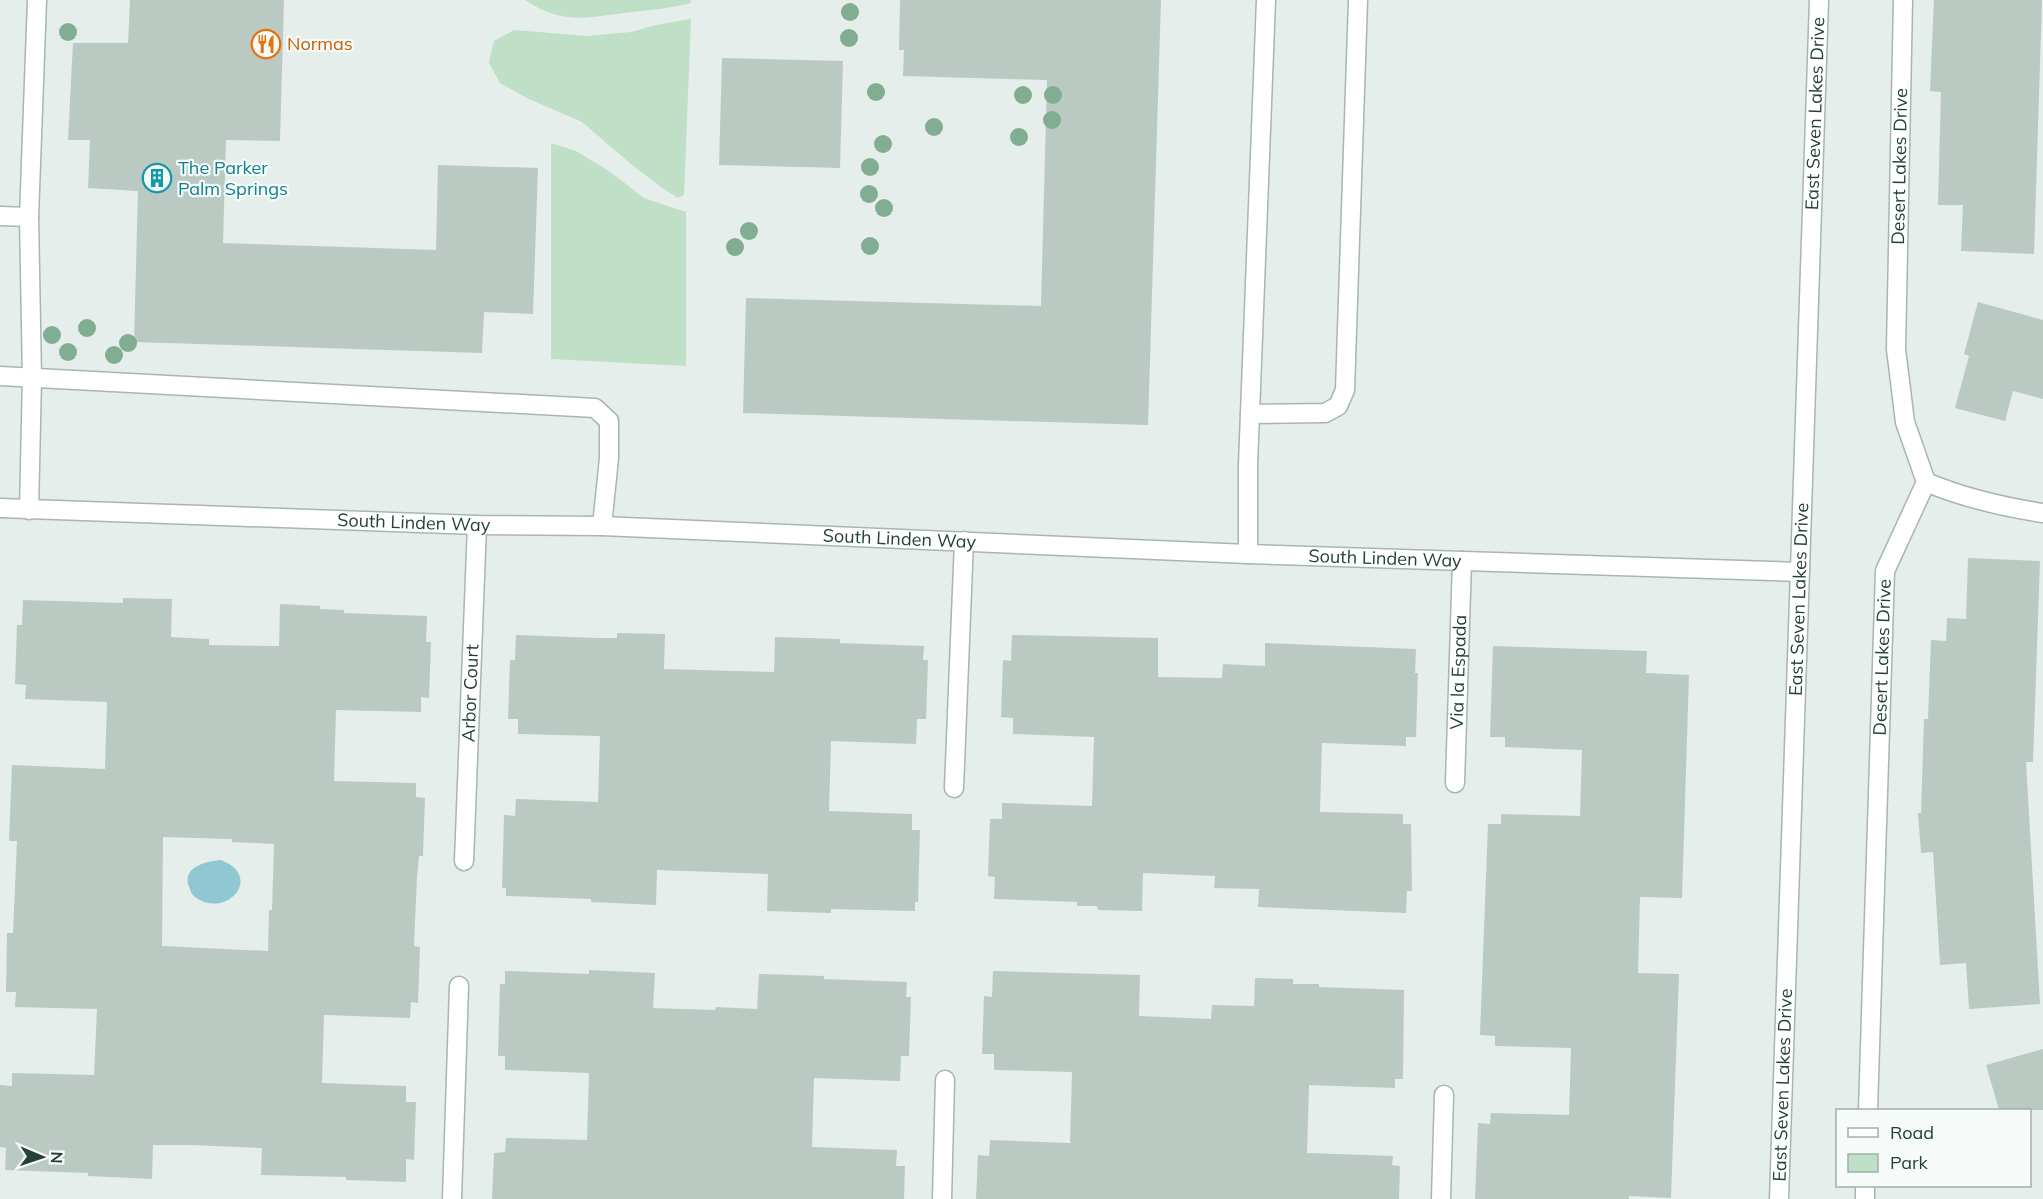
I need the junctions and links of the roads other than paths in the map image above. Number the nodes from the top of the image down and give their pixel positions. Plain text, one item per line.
1 (37, 0) edge
2 (1266, 0) edge
3 (1358, 0) edge
4 (1820, 0) edge
5 (1903, 0) edge
6 (0, 216) edge
7 (29, 217) junction
8 (0, 376) edge
9 (32, 378) junction
10 (1250, 414) junction
11 (1926, 482) junction
12 (0, 508) edge
13 (29, 510) junction
14 (2043, 513) edge
15 (477, 525) junction
16 (602, 526) junction
17 (964, 541) junction
18 (1248, 554) junction
19 (1462, 561) junction
20 (1800, 572) junction
21 (1455, 783) dead end
22 (954, 788) dead end
23 (464, 861) dead end
24 (459, 986) dead end
25 (945, 1080) dead end
26 (1444, 1095) dead end
27 (1868, 1109) edge
28 (452, 1199) edge
29 (942, 1199) edge
30 (1441, 1199) edge
31 (1779, 1199) edge

1 - 7 street
2 - 10 street
3 - 10 street
4 - 20 street, East Seven Lakes Drive
5 - 11 street, Desert Lakes Drive
6 - 7 street
7 - 9 street
8 - 9 street
9 - 13 street
9 - 16 street
10 - 18 street
11 - 14 street
11 - 27 street, Desert Lakes Drive
12 - 13 street, South Linden Way
13 - 15 street, South Linden Way
15 - 16 street, South Linden Way
15 - 23 street, Arbor Court
16 - 17 street, South Linden Way
17 - 18 street, South Linden Way
17 - 22 street
18 - 19 street, South Linden Way
19 - 20 street, South Linden Way
19 - 21 street, Via la Espada
20 - 31 street, East Seven Lakes Drive
24 - 28 street
25 - 29 street
26 - 30 street

